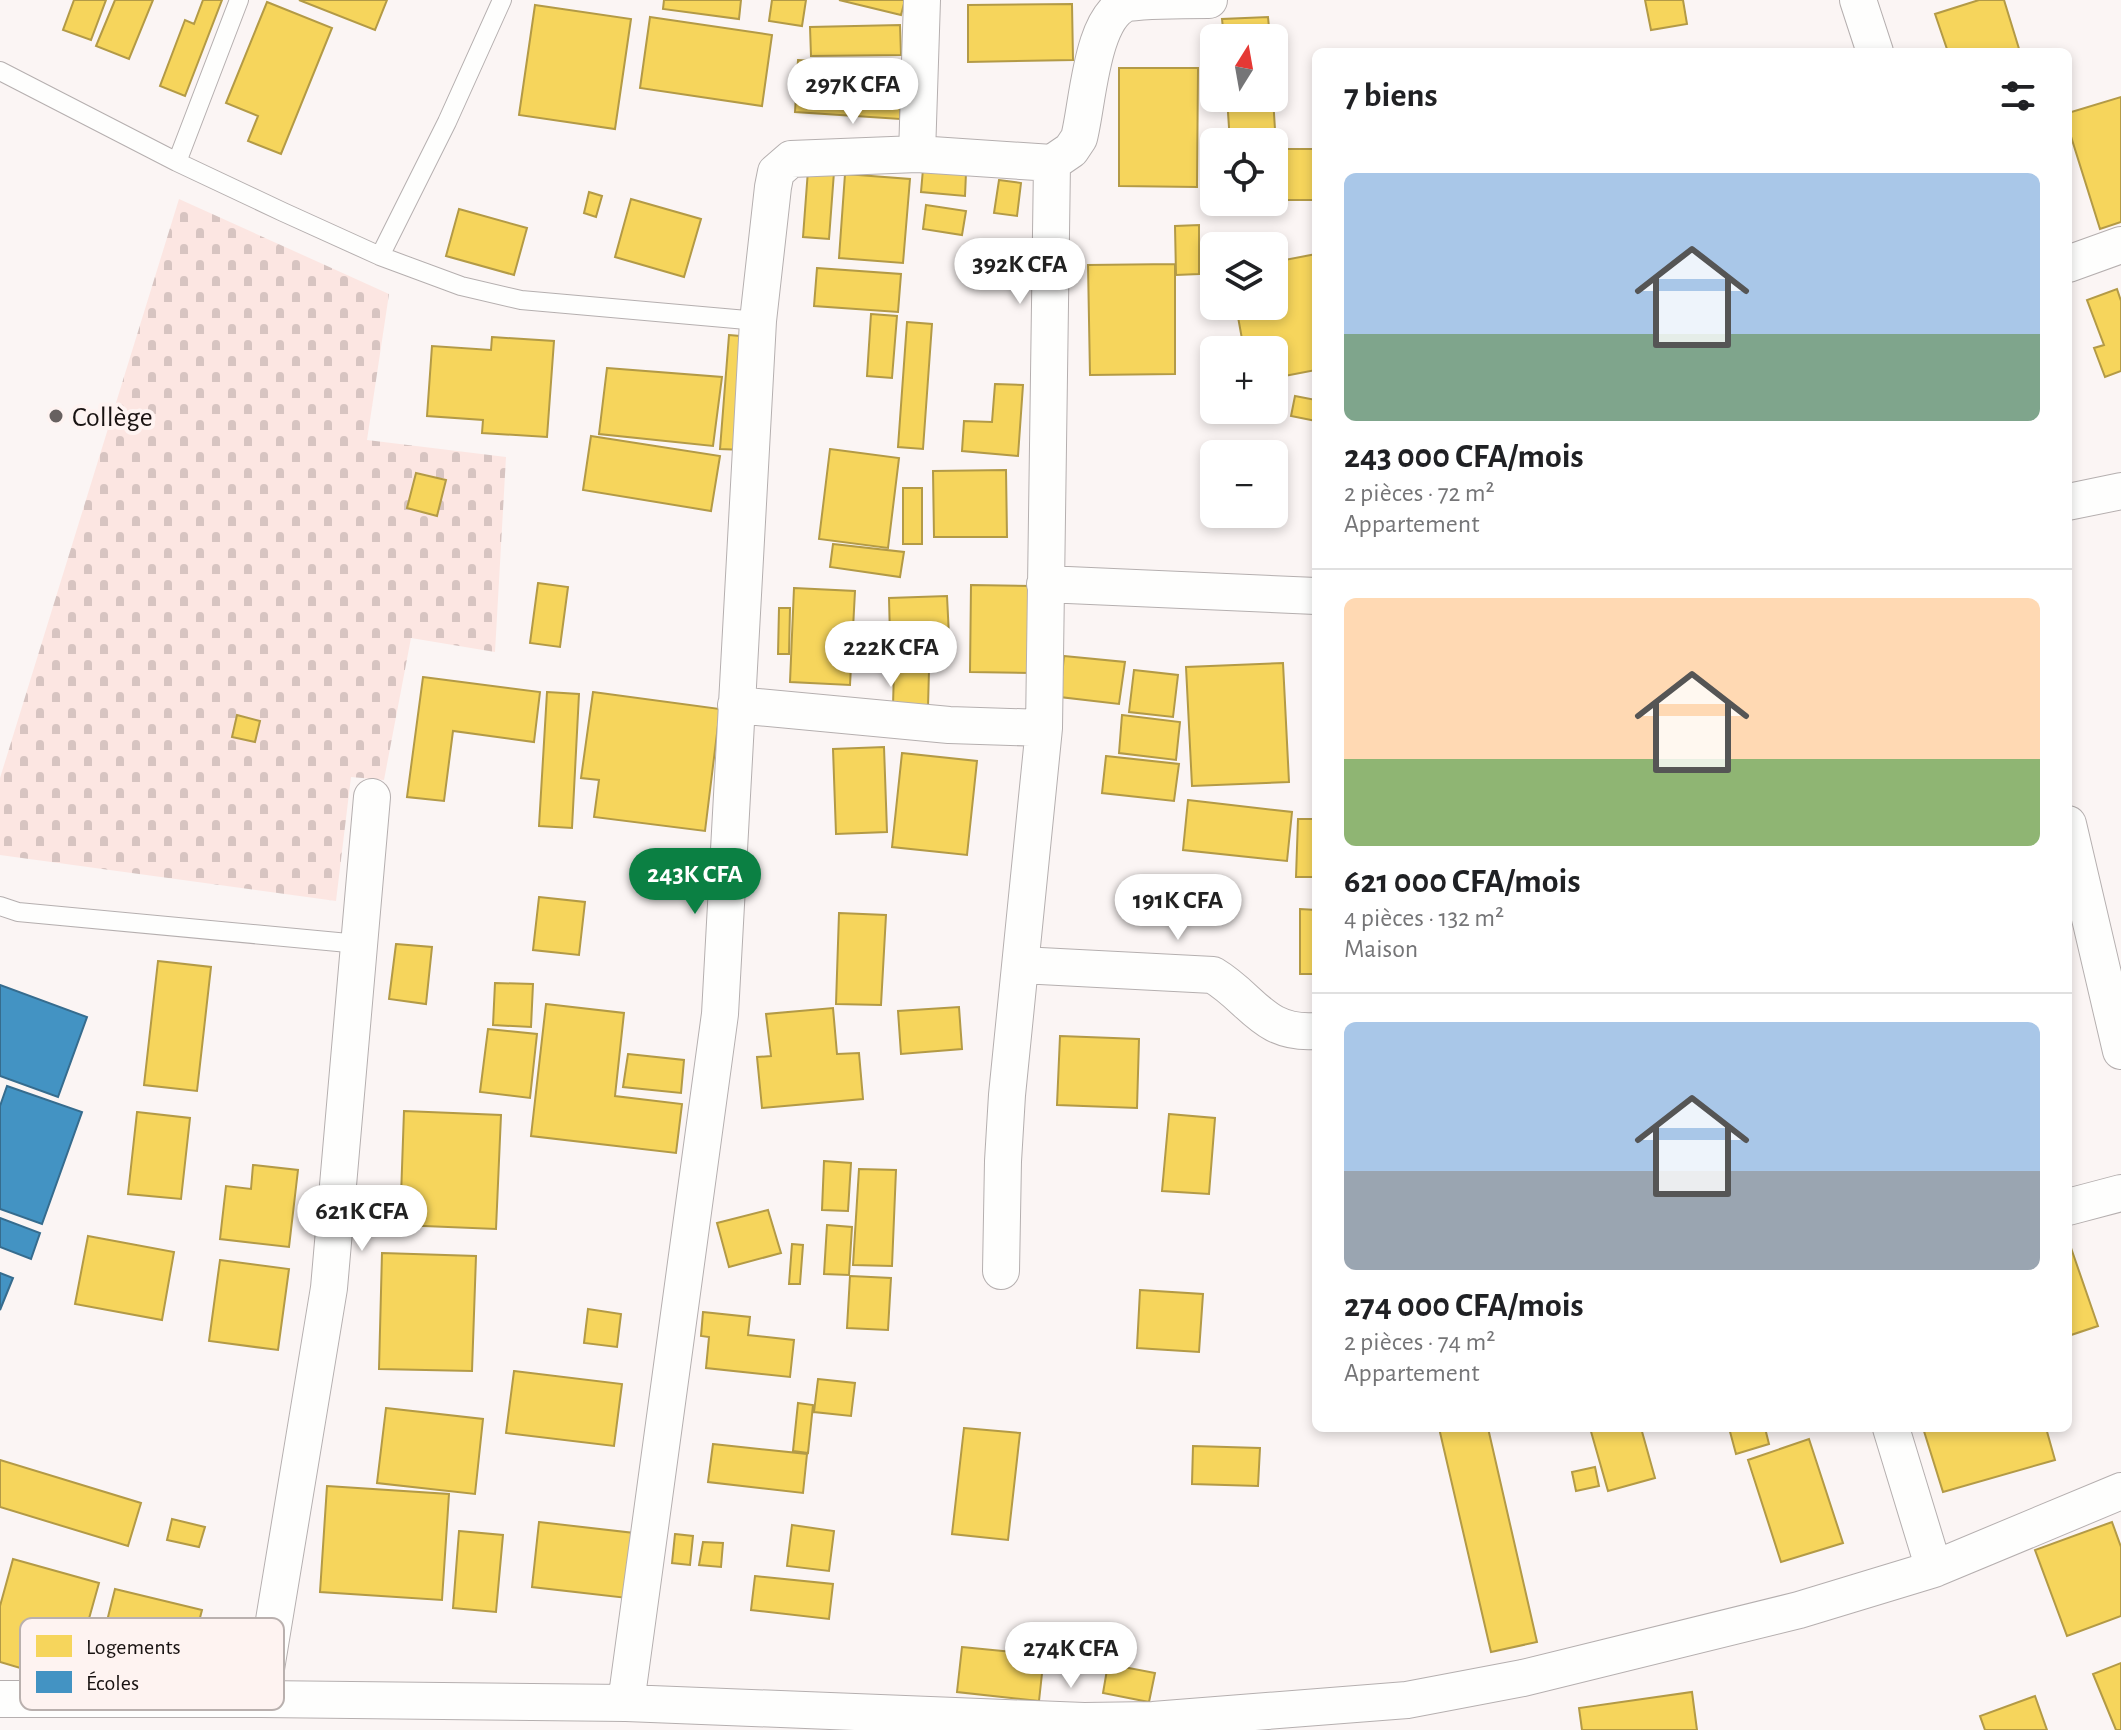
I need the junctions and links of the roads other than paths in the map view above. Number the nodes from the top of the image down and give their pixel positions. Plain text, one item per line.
1 (239, 0) edge
2 (502, 0) edge
3 (922, 0) edge
4 (1209, 0) edge
5 (1858, 0) edge
6 (1874, 48) edge
7 (0, 71) edge
8 (917, 154) junction
9 (177, 162) junction
10 (1052, 163) junction
11 (2121, 245) edge
12 (380, 256) junction
13 (2072, 263) edge
14 (758, 321) junction
15 (2121, 491) edge
16 (2072, 501) edge
17 (1045, 584) junction
18 (1312, 596) edge
19 (736, 705) junction
20 (1044, 728) junction
21 (372, 797) dead end
22 (2072, 842) edge
23 (0, 906) edge
24 (359, 944) junction
25 (2095, 947) edge
26 (1021, 965) junction
27 (1312, 1031) edge
28 (2121, 1051) edge
29 (2121, 1193) edge
30 (2072, 1206) edge
31 (1001, 1271) dead end
32 (1892, 1432) edge
33 (2121, 1491) edge
34 (1934, 1569) junction
35 (274, 1618) edge
36 (284, 1699) edge
37 (626, 1703) junction
38 (1153, 1725) edge

1 - 9 lane
2 - 12 lane
3 - 8 street
4 - 10 street
5 - 6 street
7 - 9 lane
8 - 10 street
8 - 14 street
9 - 12 lane
10 - 17 street
11 - 13 street
12 - 14 lane
14 - 19 street
15 - 16 street
17 - 18 street
17 - 20 street
19 - 20 street
19 - 37 street
20 - 26 street
21 - 24 street
22 - 25 street
23 - 24 lane
24 - 35 street
25 - 28 street
26 - 27 street
26 - 31 street
29 - 30 street
32 - 34 street
33 - 34 street
34 - 38 street
36 - 37 street
37 - 38 street

